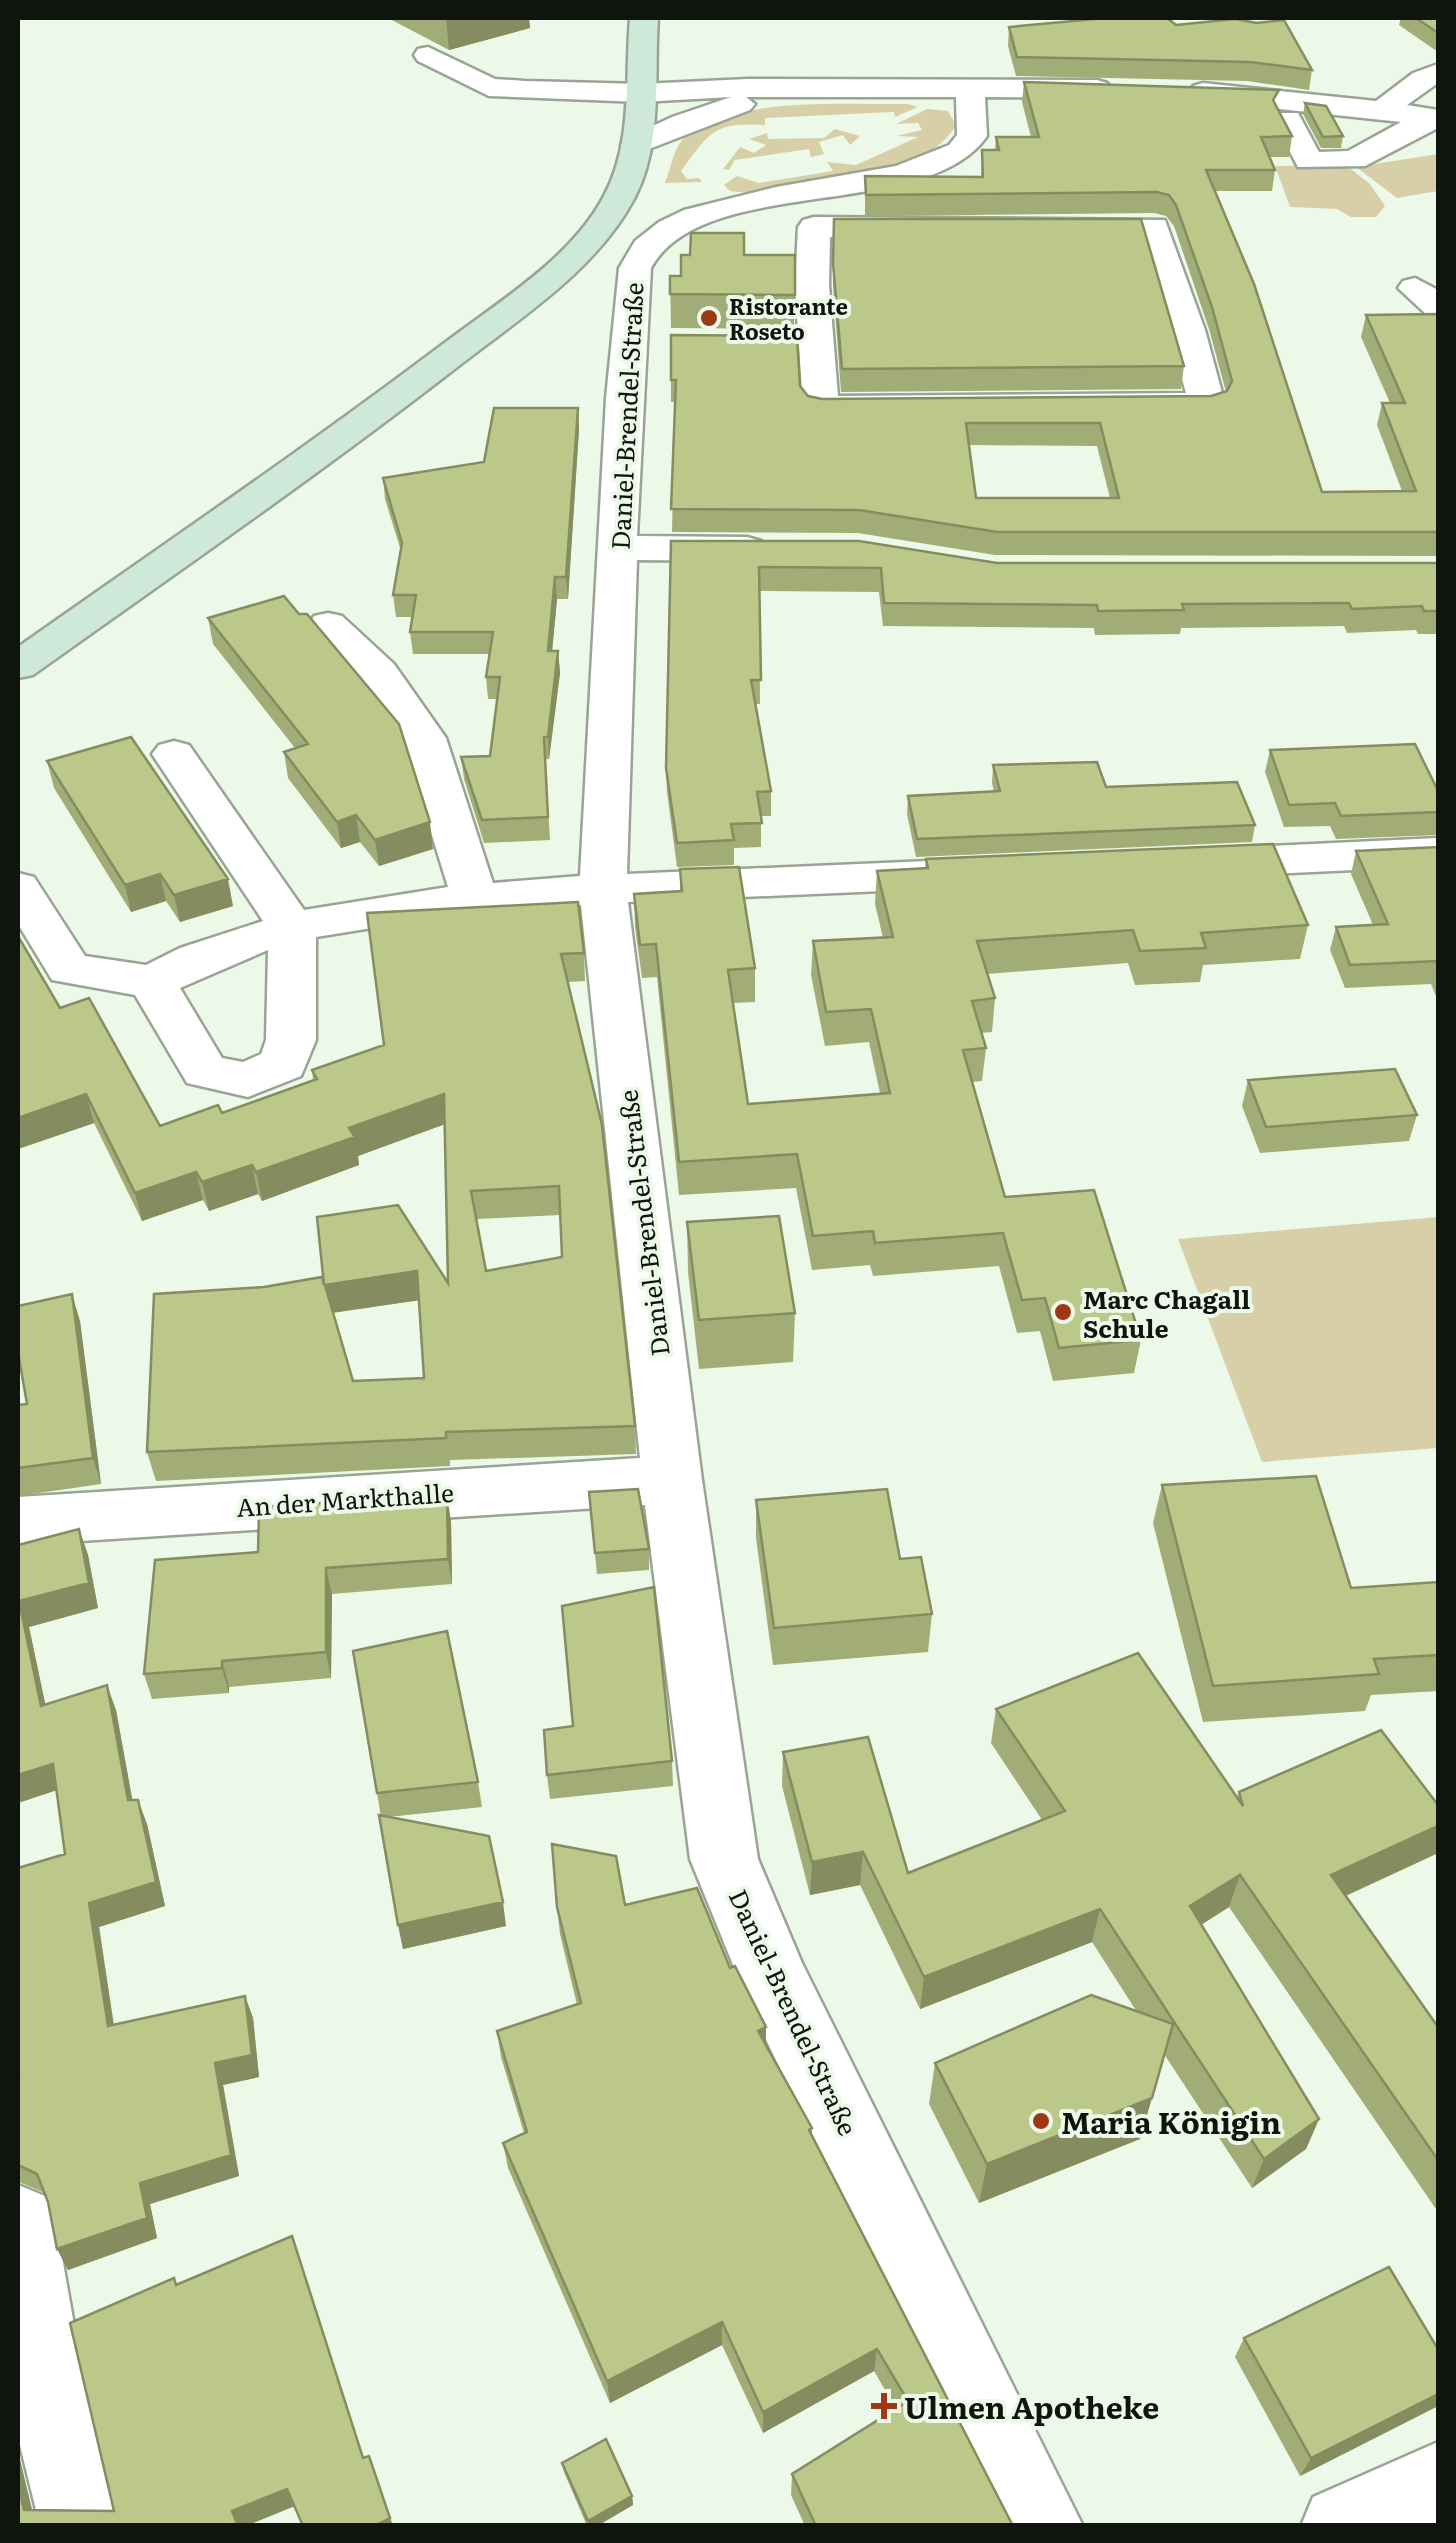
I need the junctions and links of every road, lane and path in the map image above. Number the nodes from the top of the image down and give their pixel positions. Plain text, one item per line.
1 (644, 18) edge
2 (428, 55) dead end
3 (640, 56) junction
4 (1438, 73) edge
5 (1124, 89) edge
6 (970, 90) junction
7 (1177, 91) edge
8 (641, 93) junction
9 (745, 96) junction
10 (1288, 118) edge
11 (1435, 118) edge
12 (1388, 124) junction
13 (1343, 132) edge
14 (636, 145) junction
15 (780, 344) edge
16 (816, 344) junction
17 (617, 548) junction
18 (784, 549) edge
19 (328, 625) dead end
20 (18, 666) edge
21 (174, 754) dead end
22 (1438, 852) edge
23 (1160, 865) edge
24 (1001, 872) edge
25 (18, 887) edge
26 (603, 889) junction
27 (475, 899) junction
28 (292, 928) junction
29 (152, 982) junction
30 (672, 1480) junction
31 (18, 1521) edge
32 (18, 2223) edge
33 (31, 2392) edge
34 (82, 2526) edge
35 (1042, 2526) edge

1 - 3 main road
2 - 8 street
3 - 8 main road
3 - 9 street
4 - 12 street
5 - 6 street
6 - 9 street
6 - 17 street, Daniel-Brendel-Straße
7 - 12 street
8 - 9 street
8 - 14 main road
9 - 14 street
10 - 12 street
11 - 12 street
12 - 13 street
14 - 20 main road
15 - 16 street
16 - 16 street
17 - 18 street
17 - 26 street, Daniel-Brendel-Straße
19 - 27 street
21 - 28 street
22 - 23 street
24 - 26 street
25 - 29 street
26 - 27 street
26 - 30 street, Daniel-Brendel-Straße
27 - 28 street
28 - 29 street
28 - 29 street
30 - 31 street, An der Markthalle
30 - 35 street, Daniel-Brendel-Straße
32 - 33 street
33 - 34 street

